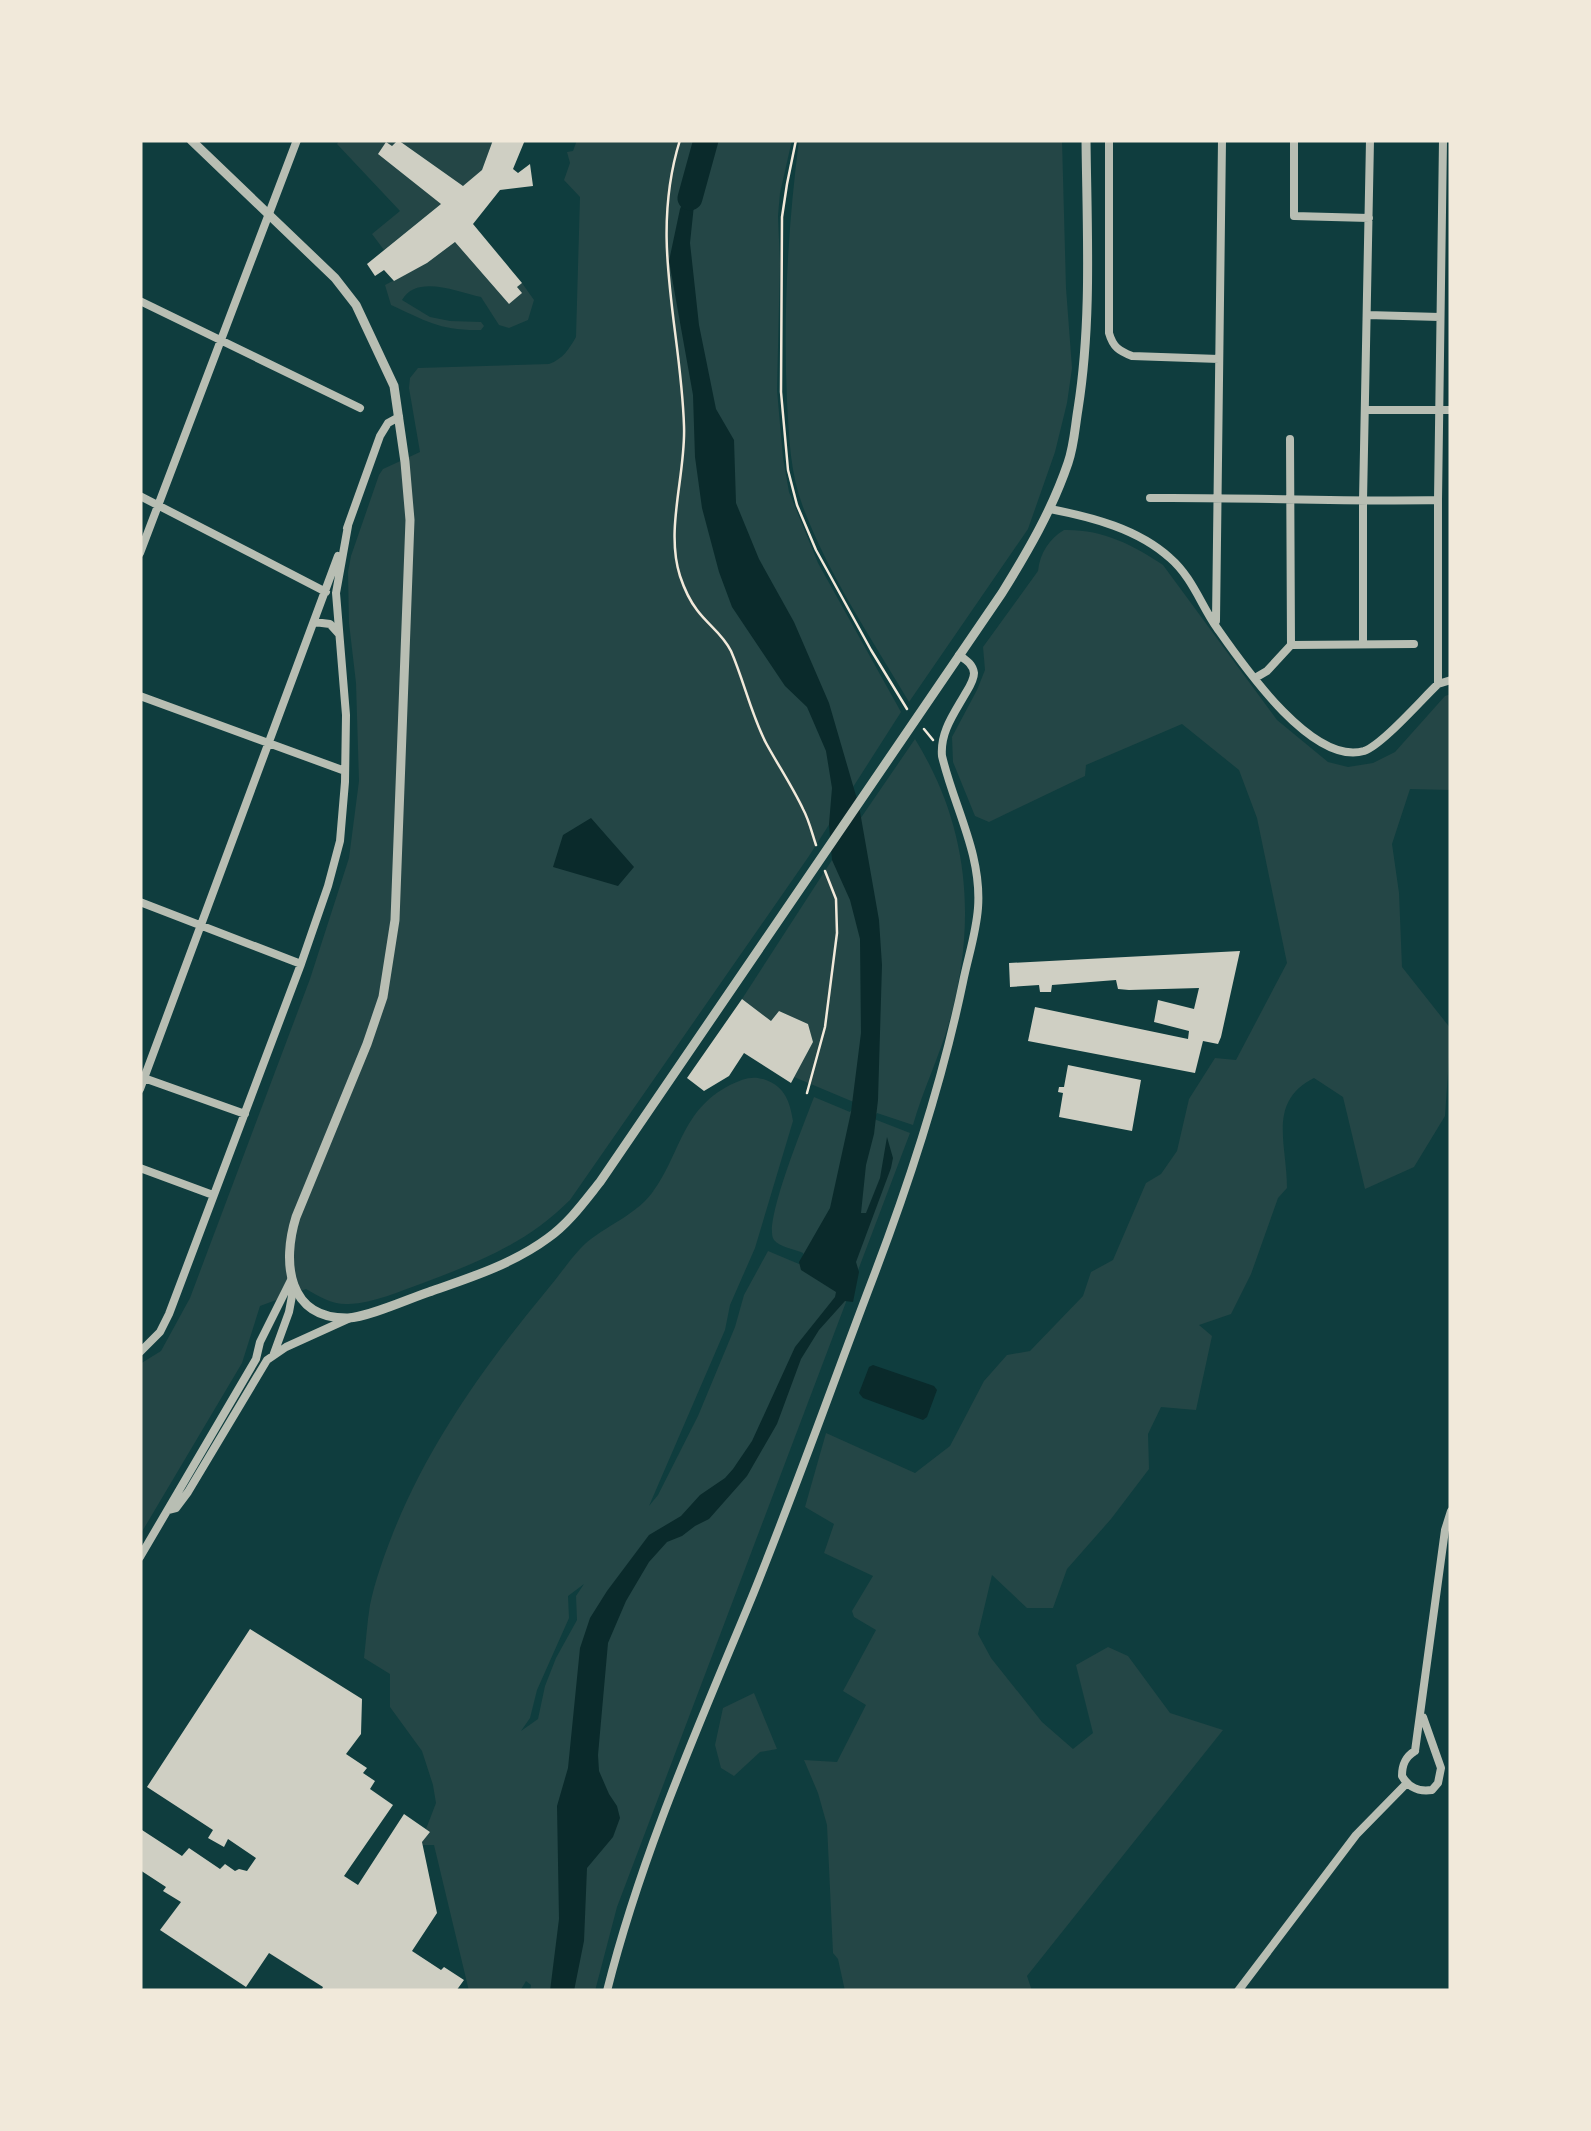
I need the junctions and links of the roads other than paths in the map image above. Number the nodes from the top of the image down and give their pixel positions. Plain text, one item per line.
1 (191, 140) edge
2 (297, 140) edge
3 (1086, 140) edge
4 (1109, 140) edge
5 (1222, 140) edge
6 (1294, 140) edge
7 (1370, 140) edge
8 (1443, 140) edge
9 (268, 216) junction
10 (1369, 218) junction
11 (140, 302) edge
12 (1367, 315) junction
13 (1440, 317) junction
14 (220, 342) junction
15 (1219, 359) junction
16 (360, 408) dead end
17 (1365, 410) junction
18 (1439, 410) junction
19 (1451, 410) edge
20 (399, 417) junction
21 (1290, 439) dead end
22 (140, 496) edge
23 (1217, 497) junction
24 (1150, 498) dead end
25 (1291, 500) junction
26 (1438, 500) junction
27 (1362, 502) junction
28 (158, 505) junction
29 (1050, 509) junction
30 (348, 526) junction
31 (140, 553) edge
32 (326, 592) junction
33 (314, 622) junction
34 (1216, 626) junction
35 (339, 634) junction
36 (1363, 644) junction
37 (1414, 644) dead end
38 (1291, 646) junction
39 (960, 655) junction
40 (1256, 678) junction
41 (1451, 680) edge
42 (1438, 684) junction
43 (140, 696) edge
44 (268, 743) junction
45 (346, 771) junction
46 (140, 902) edge
47 (200, 925) junction
48 (301, 964) junction
49 (142, 1077) edge
50 (140, 1089) edge
51 (245, 1114) junction
52 (140, 1168) edge
53 (213, 1195) junction
54 (292, 1282) junction
55 (350, 1318) junction
56 (140, 1352) edge
57 (273, 1356) junction
58 (167, 1511) junction
59 (1450, 1515) edge
60 (140, 1557) edge
61 (1422, 1712) junction
62 (1415, 1751) junction
63 (1436, 1757) junction
64 (1441, 1774) junction
65 (1451, 1781) edge
66 (1406, 1784) junction
67 (606, 1991) edge
68 (1238, 1991) edge

1 - 9 street
2 - 9 street
3 - 29 street
4 - 15 street
5 - 15 street
6 - 10 street
7 - 10 street
8 - 13 street
9 - 14 street
9 - 20 street
10 - 12 street
11 - 14 street
12 - 13 street
12 - 17 street
13 - 18 street
14 - 16 street
14 - 28 street
15 - 23 street
17 - 18 street
17 - 27 street
18 - 19 street
18 - 26 street
20 - 30 street
20 - 54 street
21 - 25 street
22 - 28 street
23 - 24 street
23 - 25 street
23 - 34 street
25 - 27 street
25 - 38 street
26 - 27 street
26 - 42 street
27 - 36 street
28 - 31 street
28 - 32 street
29 - 34 street
29 - 39 street
30 - 32 street
30 - 35 street
32 - 33 street
33 - 35 street
33 - 44 street
34 - 40 street
35 - 45 street
36 - 37 street
36 - 38 street
38 - 40 street
39 - 55 street
39 - 67 street
40 - 42 street
41 - 42 street
43 - 44 street
44 - 45 street
44 - 47 street
45 - 48 street
46 - 47 street
47 - 48 street
47 - 49 street
48 - 51 street
49 - 50 street
49 - 51 street
51 - 53 street
52 - 53 street
53 - 56 street
54 - 55 street
54 - 57 street
54 - 58 street
55 - 57 street
57 - 58 street
58 - 60 street
59 - 61 street
61 - 62 street
61 - 63 street
62 - 63 street
62 - 66 street
63 - 64 street
64 - 65 street
64 - 66 street
66 - 68 street

